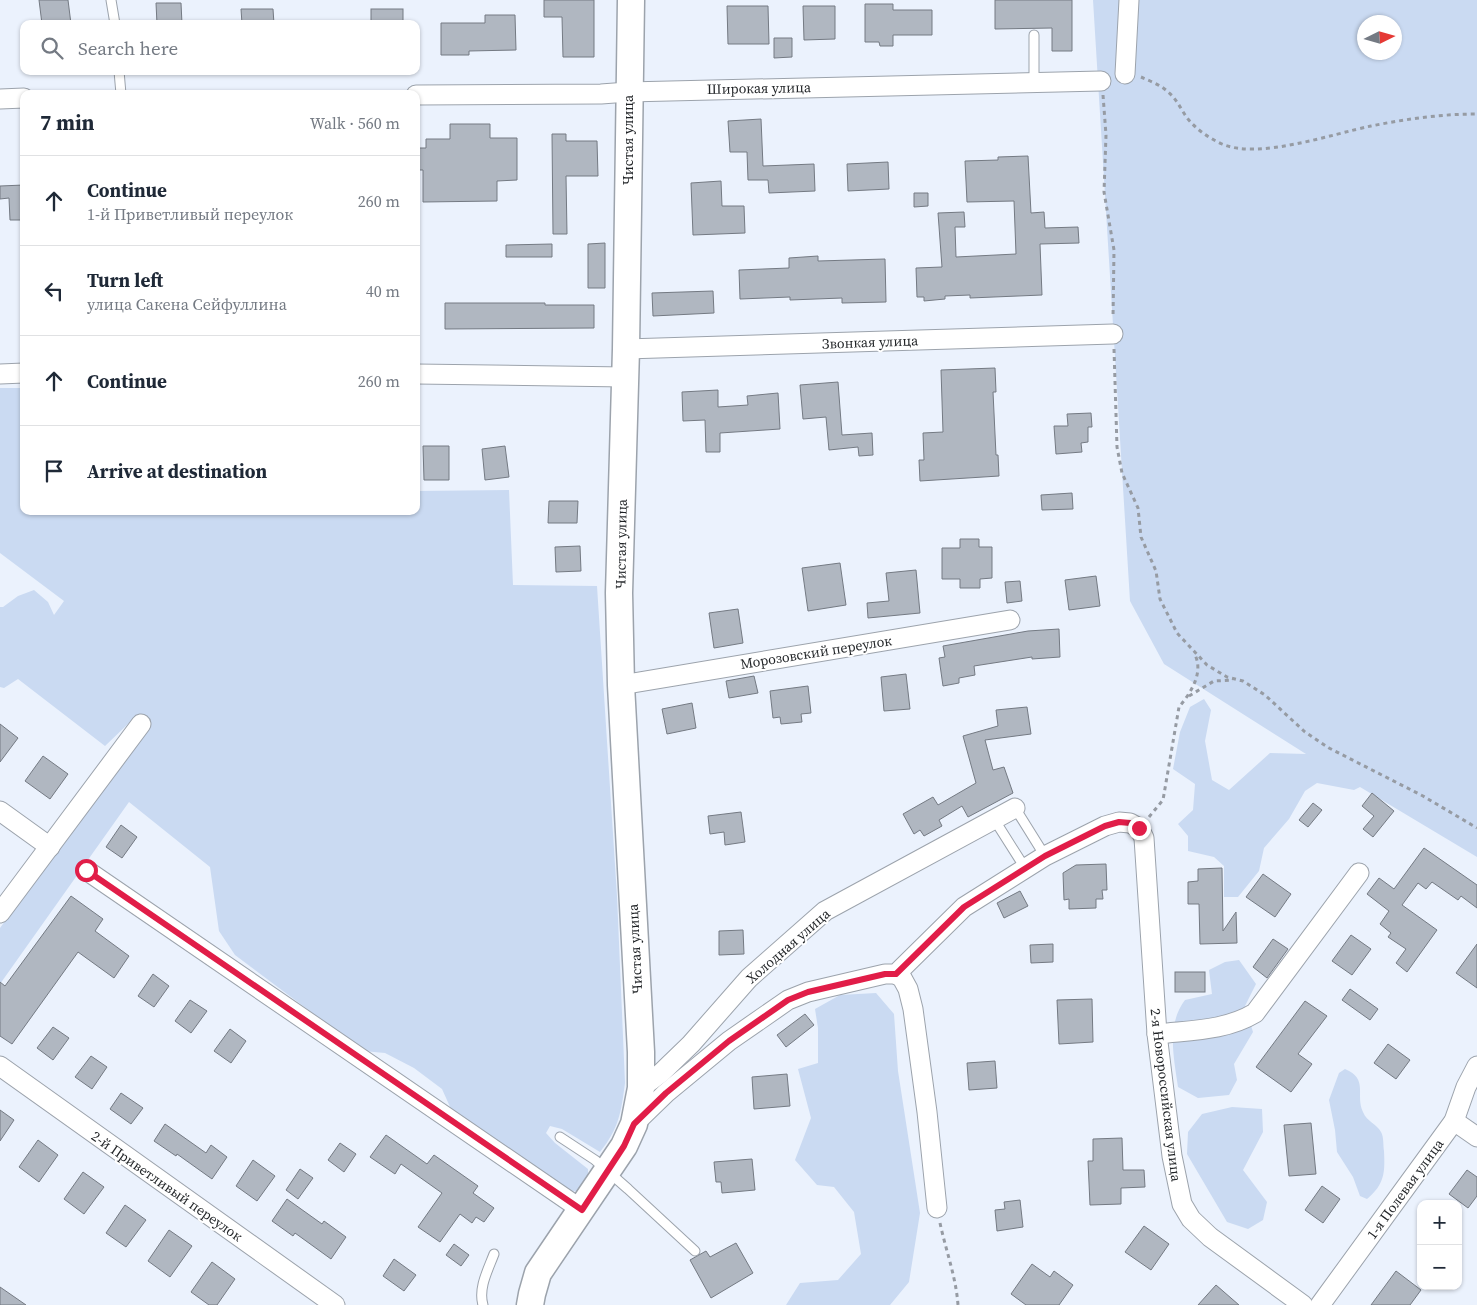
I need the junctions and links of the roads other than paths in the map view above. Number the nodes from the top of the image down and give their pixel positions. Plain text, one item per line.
1 (111, 0) edge
2 (631, 0) edge
3 (1129, 0) edge
4 (114, 20) edge
5 (1034, 35) dead end
6 (1125, 74) road end
7 (119, 75) edge
8 (1034, 81) junction
9 (1101, 81) road end
10 (121, 90) edge
11 (628, 92) junction
12 (420, 95) edge
13 (20, 98) edge
14 (0, 99) edge
15 (1113, 334) road end
16 (626, 349) junction
17 (20, 373) edge
18 (0, 374) edge
19 (420, 374) edge
20 (624, 377) junction
21 (1010, 620) dead end
22 (621, 685) junction
23 (141, 724) dead end
24 (1015, 808) joint
25 (0, 811) edge
26 (994, 819) junction
27 (50, 847) junction
28 (1045, 856) junction
29 (1025, 868) junction
30 (86, 870) dead end
31 (1360, 873) dead end
32 (0, 913) edge
33 (896, 974) junction
34 (1157, 1034) junction
35 (0, 1066) edge
36 (1477, 1066) edge
37 (641, 1088) junction
38 (1454, 1121) junction
39 (634, 1124) junction
40 (560, 1136) dead end
41 (1477, 1137) edge
42 (608, 1172) junction
43 (937, 1208) road end
44 (582, 1210) junction
45 (695, 1251) dead end
46 (494, 1254) dead end
47 (335, 1305) edge
48 (483, 1305) edge
49 (530, 1305) edge
50 (1303, 1305) edge
51 (1320, 1305) edge

1 - 4 lane
2 - 11 street, Чистая улица
3 - 6 street
5 - 8 lane
7 - 10 lane
8 - 9 street, Широкая улица
8 - 11 street, Широкая улица
11 - 12 street, Широкая улица
11 - 16 street, Чистая улица
13 - 14 street
15 - 16 street, Звонкая улица
16 - 20 street, Чистая улица
17 - 18 street
19 - 20 street
20 - 22 street, Чистая улица
21 - 22 street, Морозовский переулок
22 - 37 street, Чистая улица
23 - 27 street
24 - 26 street, Холодная улица
24 - 28 lane
25 - 27 street
26 - 29 lane
26 - 37 street, Холодная улица
27 - 32 street
28 - 29 street
28 - 34 street, 2-я Новороссийская улица
29 - 33 street
30 - 44 street
31 - 34 street
33 - 39 street
33 - 43 street
34 - 50 street, 2-я Новороссийская улица
35 - 47 street, 2-й Приветливый переулок
36 - 38 street, 1-я Полевая улица
37 - 39 street, Чистая улица
38 - 41 street
38 - 51 street, 1-я Полевая улица
39 - 42 street, Чистая улица
40 - 42 lane
42 - 44 street, Чистая улица
42 - 45 lane
44 - 49 street, Чистая улица
46 - 48 lane

